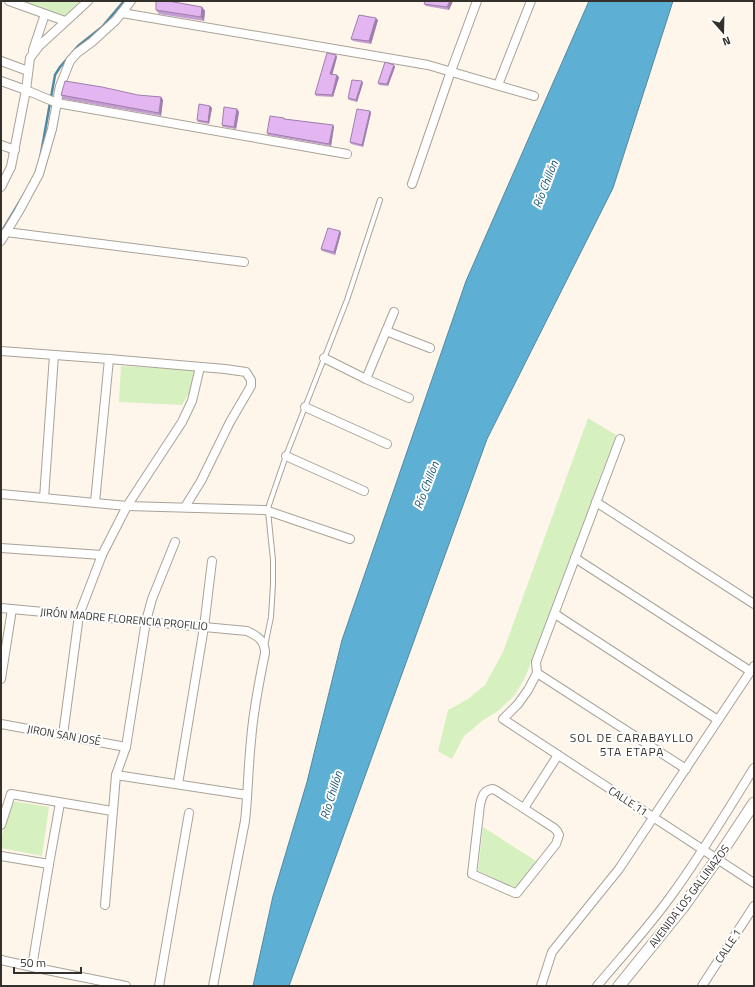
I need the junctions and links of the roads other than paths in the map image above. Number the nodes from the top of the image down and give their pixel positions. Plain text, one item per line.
1 (9, 1) edge
2 (88, 1) edge
3 (131, 1) edge
4 (477, 1) edge
5 (531, 1) edge
6 (122, 13) junction
7 (45, 14) junction
8 (65, 22) junction
9 (30, 58) junction
10 (1, 61) edge
11 (28, 71) junction
12 (451, 71) junction
13 (1, 81) edge
14 (498, 85) junction
15 (26, 90) junction
16 (534, 96) dead end
17 (57, 103) junction
18 (1, 145) edge
19 (15, 150) junction
20 (347, 154) dead end
21 (412, 184) dead end
22 (1, 187) edge
23 (380, 200) dead end
24 (6, 232) junction
25 (1, 241) edge
26 (244, 262) dead end
27 (394, 312) dead end
28 (386, 331) junction
29 (430, 348) dead end
30 (1, 351) edge
31 (54, 355) junction
32 (324, 358) junction
33 (109, 359) junction
34 (200, 367) junction
35 (366, 379) junction
36 (409, 398) dead end
37 (305, 406) junction
38 (620, 439) dead end
39 (387, 444) dead end
40 (286, 456) junction
41 (364, 491) dead end
42 (1, 494) edge
43 (44, 498) junction
44 (95, 502) junction
45 (596, 502) junction
46 (127, 506) junction
47 (186, 507) junction
48 (268, 511) junction
49 (350, 539) dead end
50 (175, 542) dead end
51 (1, 548) edge
52 (102, 555) junction
53 (576, 558) junction
54 (212, 561) dead end
55 (754, 604) edge
56 (1, 608) edge
57 (12, 609) junction
58 (555, 614) junction
59 (79, 615) junction
60 (146, 621) junction
61 (204, 627) junction
62 (265, 649) junction
63 (752, 669) edge
64 (537, 673) junction
65 (1, 679) edge
66 (718, 720) junction
67 (1, 724) edge
68 (63, 735) junction
69 (126, 747) junction
70 (558, 755) junction
71 (754, 768) edge
72 (686, 769) junction
73 (116, 775) junction
74 (178, 784) junction
75 (247, 795) junction
76 (60, 803) junction
77 (754, 803) edge
78 (524, 808) junction
79 (112, 811) junction
80 (189, 813) dead end
81 (653, 817) junction
82 (1, 826) edge
83 (702, 850) junction
84 (1, 856) edge
85 (718, 859) junction
86 (48, 864) junction
87 (754, 883) edge
88 (105, 905) dead end
89 (753, 908) edge
90 (1, 960) edge
91 (32, 967) junction
92 (126, 986) edge
93 (159, 986) edge
94 (213, 986) edge
95 (541, 986) edge
96 (597, 986) edge
97 (619, 986) edge
98 (702, 986) edge

1 - 7 street
2 - 8 street
3 - 6 street
4 - 12 street
5 - 14 street
6 - 12 street
6 - 17 street
7 - 8 street
7 - 9 street
8 - 9 street
9 - 11 street
10 - 11 street
11 - 15 street
12 - 14 street
12 - 21 street
13 - 15 street
14 - 16 street
15 - 17 street
15 - 19 street
17 - 20 street
17 - 24 street
18 - 19 street
19 - 22 street
23 - 32 lane
24 - 25 street
24 - 26 street
27 - 28 street
28 - 29 street
28 - 35 street
30 - 31 street
31 - 33 street
31 - 43 street
32 - 35 street
32 - 37 lane
33 - 34 street
33 - 44 street
34 - 46 street
34 - 47 street
35 - 36 street
37 - 39 street
37 - 40 lane
38 - 45 street
40 - 41 street
40 - 48 lane
42 - 43 street
43 - 44 street
44 - 46 street
45 - 53 street
45 - 55 street
46 - 47 street
46 - 52 street
47 - 48 street
48 - 49 street
48 - 62 lane
50 - 60 street
51 - 52 street
52 - 59 street
53 - 58 street
53 - 63 street
54 - 61 street
56 - 57 street, JIRÓN MADRE FLORENCIA PROFILIO
57 - 59 street, JIRÓN MADRE FLORENCIA PROFILIO
57 - 65 street
58 - 64 street
58 - 66 street
59 - 60 street, JIRÓN MADRE FLORENCIA PROFILIO
59 - 68 street
60 - 61 street, JIRÓN MADRE FLORENCIA PROFILIO
60 - 69 street
61 - 62 street, JIRÓN MADRE FLORENCIA PROFILIO
61 - 74 street
62 - 75 street
63 - 66 street
64 - 70 street, CALLE 11
64 - 72 street
66 - 72 street
67 - 68 street, JIRON SAN JOSÉ
68 - 69 street, JIRON SAN JOSÉ
69 - 73 street
70 - 78 street
70 - 81 street, CALLE 11
71 - 83 street
72 - 81 street
73 - 74 street
73 - 79 street
74 - 75 street
75 - 94 street
76 - 79 street
76 - 82 street
76 - 86 street
77 - 85 street, AVENIDA LOS GALLINAZOS
78 - 78 street
79 - 88 street
80 - 93 street
81 - 83 street, CALLE 11
81 - 95 street
83 - 85 street, CALLE 11
83 - 96 street
84 - 86 street
85 - 87 street, CALLE 11
85 - 97 street, AVENIDA LOS GALLINAZOS
86 - 91 street
89 - 98 street, CALLE 1
90 - 91 street
91 - 92 street

